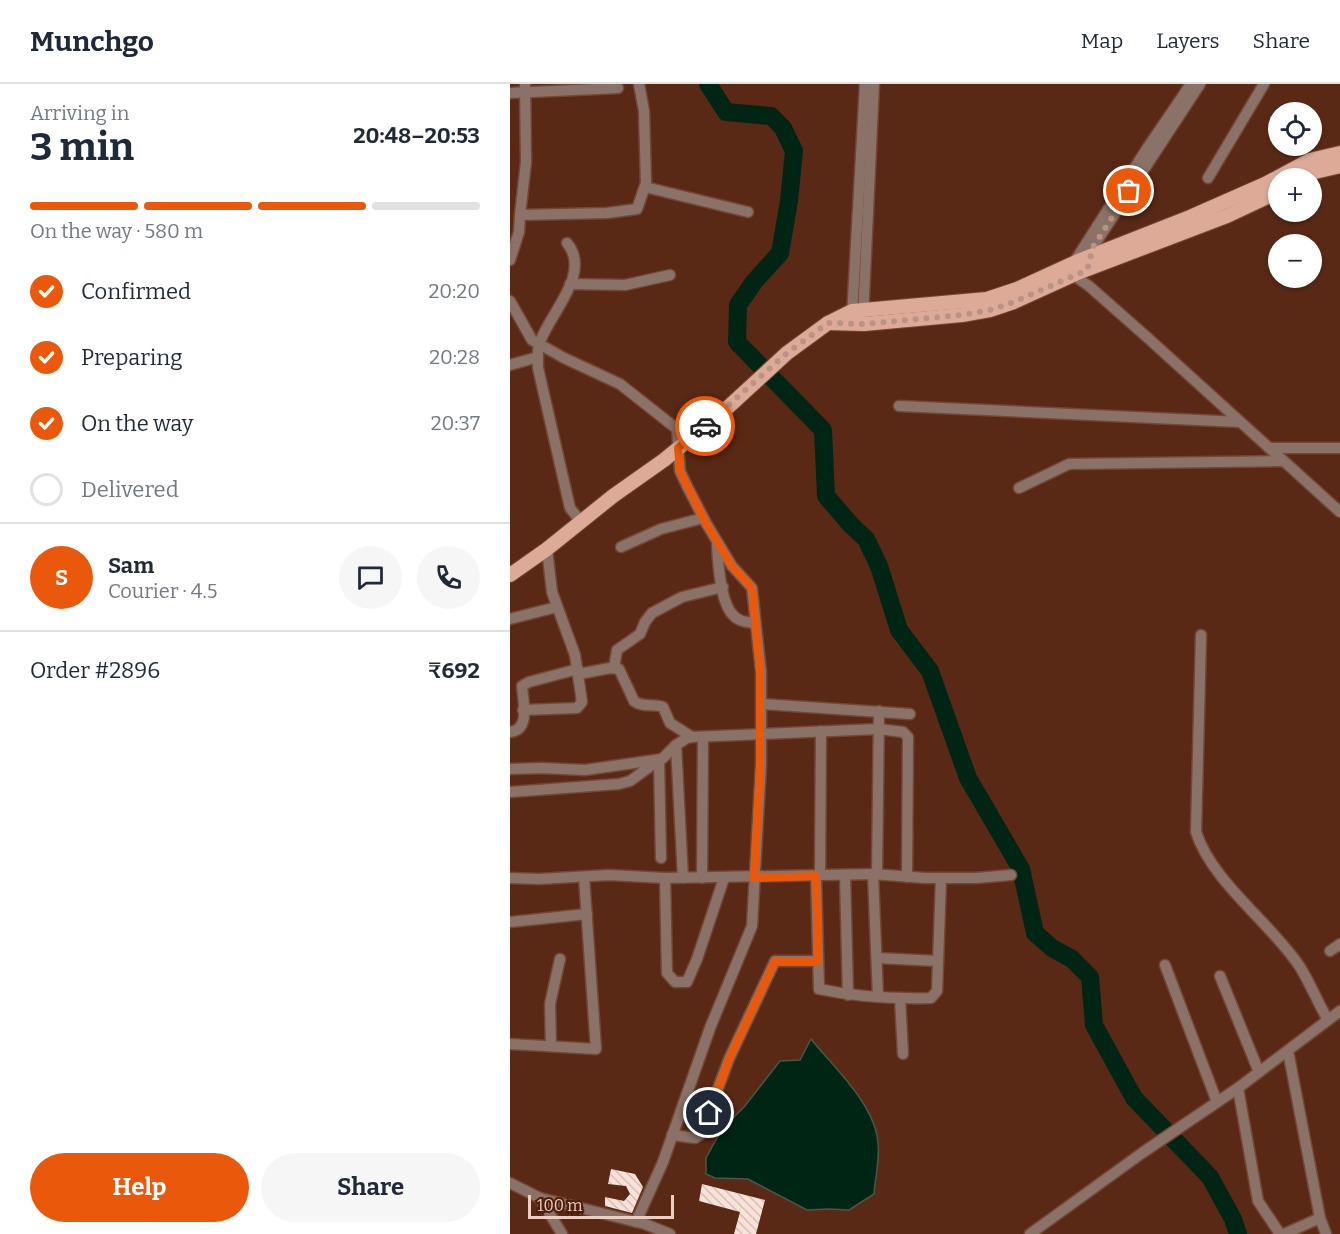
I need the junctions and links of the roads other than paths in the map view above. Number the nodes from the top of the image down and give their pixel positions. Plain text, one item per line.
1 (639, 84) edge
2 (865, 84) edge
3 (873, 84) edge
4 (1191, 84) edge
5 (1200, 84) edge
6 (1264, 84) edge
7 (525, 88) edge
8 (618, 88) dead end
9 (510, 93) edge
10 (1340, 153) edge
11 (1340, 166) edge
12 (1322, 170) edge
13 (1208, 178) dead end
14 (645, 187) junction
15 (1268, 197) edge
16 (748, 212) dead end
17 (520, 215) junction
18 (567, 243) dead end
19 (510, 260) edge
20 (1088, 264) junction
21 (1073, 270) junction
22 (670, 274) dead end
23 (570, 284) junction
24 (1089, 286) junction
25 (510, 301) edge
26 (857, 310) junction
27 (828, 323) junction
28 (858, 325) junction
29 (539, 345) junction
30 (538, 357) junction
31 (510, 364) edge
32 (899, 406) dead end
33 (1239, 422) junction
34 (678, 448) junction
35 (1269, 448) junction
36 (1340, 448) edge
37 (1283, 461) junction
38 (1019, 488) dead end
39 (1339, 509) edge
40 (703, 518) junction
41 (581, 522) junction
42 (717, 541) junction
43 (621, 547) dead end
44 (548, 549) junction
45 (510, 574) edge
46 (723, 587) junction
47 (557, 607) junction
48 (510, 619) edge
49 (755, 623) junction
50 (1201, 635) dead end
51 (614, 668) junction
52 (578, 672) junction
53 (760, 704) junction
54 (523, 710) junction
55 (879, 711) junction
56 (910, 714) dead end
57 (878, 729) junction
58 (820, 731) junction
59 (510, 732) edge
60 (760, 735) junction
61 (698, 737) junction
62 (676, 745) junction
63 (661, 760) junction
64 (510, 768) edge
65 (510, 792) edge
66 (662, 858) dead end
67 (875, 874) junction
68 (845, 875) junction
69 (1011, 875) dead end
70 (818, 876) junction
71 (584, 877) junction
72 (907, 877) junction
73 (510, 878) edge
74 (665, 878) junction
75 (683, 878) junction
76 (702, 878) junction
77 (724, 878) junction
78 (754, 878) junction
79 (941, 878) junction
80 (587, 914) junction
81 (510, 922) edge
82 (1340, 944) edge
83 (1330, 951) dead end
84 (877, 958) junction
85 (560, 959) dead end
86 (818, 961) junction
87 (938, 961) junction
88 (1164, 965) dead end
89 (1220, 976) dead end
90 (848, 995) junction
91 (878, 997) junction
92 (900, 998) junction
93 (1340, 1011) edge
94 (1328, 1020) junction
95 (510, 1044) edge
96 (551, 1046) junction
97 (1287, 1051) junction
98 (903, 1054) dead end
99 (1259, 1072) junction
100 (1238, 1088) junction
101 (1217, 1102) junction
102 (672, 1135) junction
103 (510, 1183) edge
104 (540, 1198) junction
105 (1320, 1218) junction
106 (636, 1222) junction
107 (562, 1234) edge
108 (670, 1234) edge
109 (1030, 1234) edge
110 (1282, 1234) edge
111 (1326, 1234) edge

1 - 14 street
2 - 26 street
3 - 26 street
4 - 21 street
5 - 20 street
6 - 13 street
7 - 8 street
7 - 9 street
7 - 17 street
10 - 20 main road
11 - 12 main road
14 - 16 street
14 - 17 street
15 - 20 main road
17 - 19 street
18 - 23 street
20 - 21 main road
20 - 24 street
21 - 24 street
21 - 26 main road
21 - 28 main road
22 - 23 street
23 - 29 street
24 - 33 street
25 - 29 street
26 - 27 main road
26 - 28 street
27 - 28 main road
27 - 34 main road
29 - 30 street
29 - 34 street
30 - 31 street
30 - 41 street
32 - 33 street
33 - 35 street
34 - 40 street
34 - 41 main road
35 - 36 street
35 - 37 street
37 - 38 street
37 - 39 street
40 - 42 street
40 - 43 street
41 - 44 main road
42 - 46 street
42 - 49 street
44 - 45 main road
44 - 47 street
46 - 49 street
46 - 51 street
47 - 48 street
47 - 52 street
49 - 53 street
50 - 94 street
51 - 52 street
51 - 61 street
52 - 54 street
52 - 54 street
53 - 55 street
53 - 60 street
54 - 59 street
55 - 56 street
55 - 57 street
57 - 58 street
57 - 67 street
57 - 72 street
58 - 60 street
58 - 70 street
60 - 61 street
60 - 78 street
61 - 62 street
61 - 76 street
62 - 63 street
62 - 75 street
63 - 64 street
63 - 65 street
63 - 66 street
67 - 68 street
67 - 72 street
67 - 84 street
68 - 70 street
68 - 90 street
69 - 79 street
70 - 78 street
70 - 86 street
71 - 73 street
71 - 74 street
71 - 80 street
72 - 79 street
74 - 75 street
74 - 77 street
75 - 76 street
76 - 77 street
77 - 78 street
78 - 102 street
79 - 87 street
80 - 81 street
80 - 96 street
82 - 83 street
84 - 87 street
84 - 91 street
85 - 96 street
86 - 90 street
86 - 102 street
87 - 92 street
88 - 101 street
89 - 99 street
90 - 91 street
91 - 92 street
92 - 98 street
93 - 94 street
94 - 97 street
95 - 96 street
97 - 99 street
97 - 105 street
99 - 100 street
100 - 101 street
100 - 110 street
101 - 109 street
102 - 106 street
103 - 104 street
104 - 106 street
104 - 107 street
105 - 110 street
105 - 111 street
106 - 108 street

